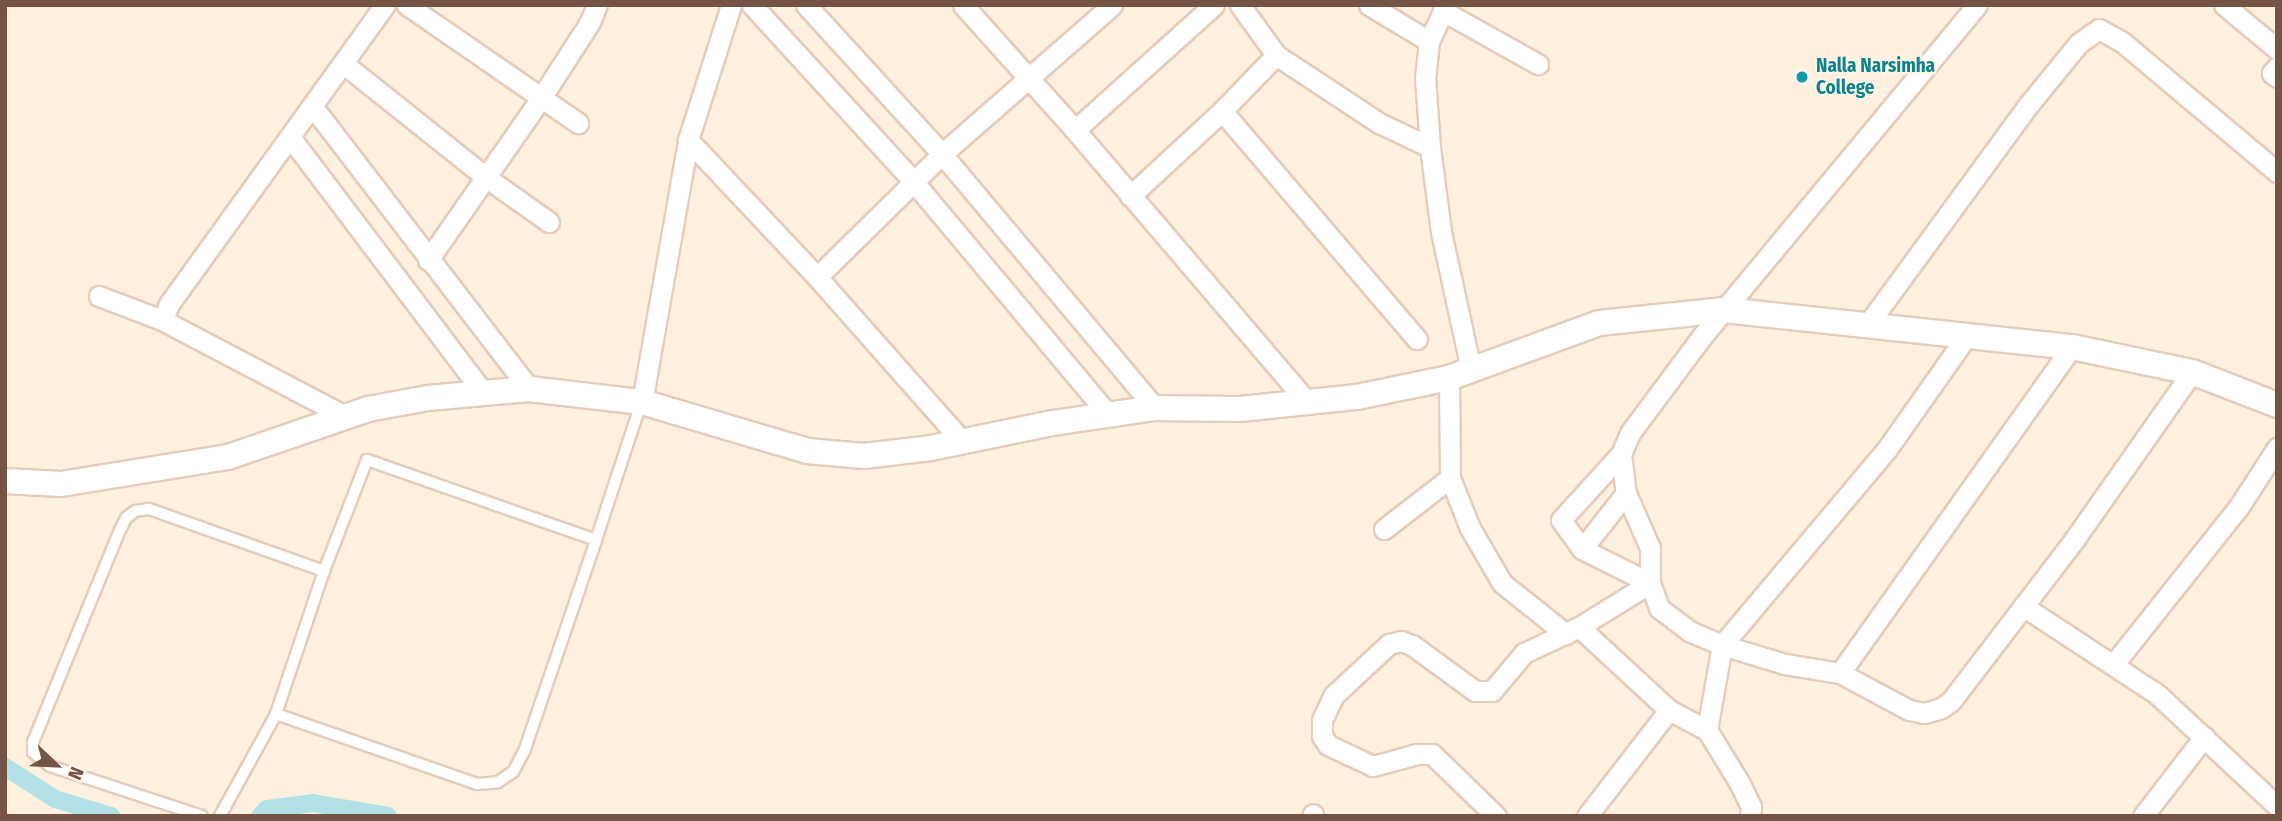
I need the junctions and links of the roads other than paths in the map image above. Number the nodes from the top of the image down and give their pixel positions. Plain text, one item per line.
1 (385, 5) edge
2 (407, 5) edge
3 (597, 5) edge
4 (730, 5) edge
5 (752, 5) edge
6 (806, 5) edge
7 (962, 5) edge
8 (1112, 5) edge
9 (1214, 5) edge
10 (1240, 5) edge
11 (1369, 5) edge
12 (1977, 5) edge
13 (2224, 5) edge
14 (1445, 8) edge
15 (1429, 41) junction
16 (2277, 49) edge
17 (1276, 55) junction
18 (344, 64) junction
19 (1538, 64) dead end
20 (2277, 67) edge
21 (2277, 77) edge
22 (1028, 79) junction
23 (541, 98) junction
24 (313, 107) junction
25 (1222, 111) junction
26 (578, 123) dead end
27 (1075, 130) junction
28 (290, 136) junction
29 (688, 140) junction
30 (1430, 147) junction
31 (942, 154) junction
32 (2277, 172) edge
33 (487, 178) junction
34 (913, 181) junction
35 (1130, 196) junction
36 (549, 222) dead end
37 (428, 260) junction
38 (817, 277) junction
39 (99, 296) dead end
40 (1724, 310) junction
41 (162, 320) junction
42 (1868, 324) junction
43 (1968, 334) junction
44 (1417, 339) dead end
45 (2072, 347) junction
46 (2192, 372) junction
47 (1460, 374) junction
48 (529, 389) junction
49 (482, 392) junction
50 (642, 402) junction
51 (1308, 403) junction
52 (2277, 405) edge
53 (1155, 408) junction
54 (345, 416) junction
55 (1110, 417) junction
56 (963, 442) junction
57 (2277, 448) edge
58 (1621, 454) junction
59 (1450, 478) junction
60 (5, 481) edge
61 (1626, 493) junction
62 (1384, 529) dead end
63 (596, 540) junction
64 (1582, 549) junction
65 (324, 571) junction
66 (1650, 583) junction
67 (2023, 606) junction
68 (1572, 630) junction
69 (1722, 645) junction
70 (2113, 665) junction
71 (1840, 673) junction
72 (1669, 710) junction
73 (276, 713) junction
74 (1707, 730) junction
75 (2204, 737) junction
76 (2277, 807) edge
77 (202, 816) edge
78 (220, 816) edge
79 (1496, 816) edge
80 (1587, 816) edge
81 (1750, 816) edge
82 (2143, 816) edge

1 - 18 street
2 - 23 street
3 - 23 street
4 - 29 street
5 - 34 street
6 - 31 street
7 - 22 street
8 - 22 street
9 - 27 street
10 - 17 street
11 - 15 street
12 - 40 street
13 - 16 street
14 - 15 street
14 - 19 street
15 - 30 street
17 - 25 street
17 - 30 street
18 - 24 street
18 - 33 street
20 - 21 street
22 - 27 street
22 - 31 street
23 - 26 street
23 - 33 street
24 - 28 street
24 - 37 street
25 - 35 street
25 - 44 street
27 - 35 street
28 - 41 street
28 - 49 street
29 - 38 street
29 - 50 street
30 - 47 street
31 - 34 street
31 - 53 street
32 - 42 street
33 - 36 street
33 - 37 street
34 - 38 street
34 - 55 street
35 - 51 street
37 - 48 street
38 - 56 street
39 - 41 street
40 - 42 street
40 - 47 street
40 - 58 street
41 - 54 street
42 - 43 street
43 - 45 street
43 - 69 street
45 - 46 street
45 - 71 street
46 - 52 street
46 - 67 street
47 - 51 street
47 - 59 street
48 - 49 street
48 - 50 street
49 - 54 street
50 - 56 street
50 - 63 lane
51 - 53 street
53 - 55 street
54 - 60 street
55 - 56 street
57 - 70 street
58 - 61 street
58 - 64 street
59 - 62 street
59 - 68 street
61 - 64 street
61 - 66 street
63 - 65 lane
63 - 73 lane
64 - 66 street
65 - 73 lane
65 - 77 lane
66 - 68 street
66 - 69 street
67 - 70 street
67 - 71 street
68 - 72 street
68 - 79 street
69 - 71 street
69 - 74 street
70 - 75 street
72 - 74 street
72 - 80 street
73 - 78 lane
74 - 81 street
75 - 76 street
75 - 82 street

